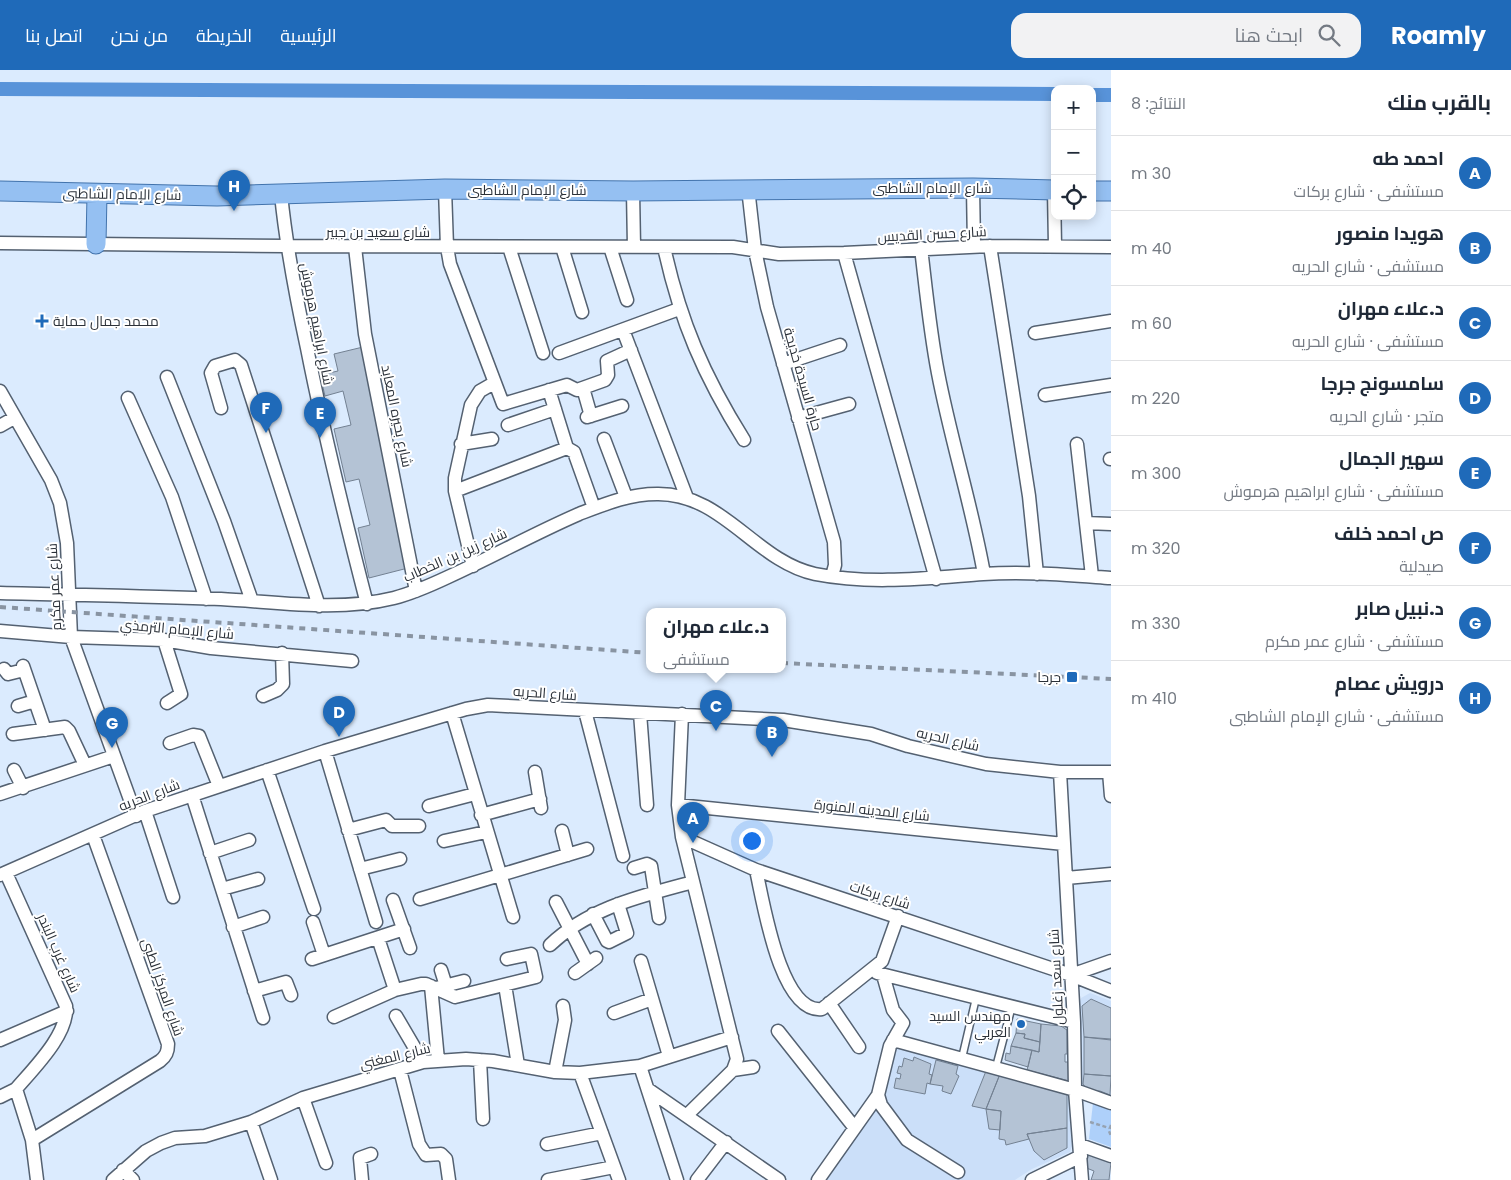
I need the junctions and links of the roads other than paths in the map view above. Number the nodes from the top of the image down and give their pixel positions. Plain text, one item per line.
1 (748, 188) junction
2 (973, 188) junction
3 (446, 189) junction
4 (1051, 190) edge
5 (0, 191) edge
6 (633, 191) junction
7 (1096, 191) edge
8 (1111, 191) edge
9 (97, 194) junction
10 (281, 194) junction
11 (1055, 220) edge
12 (0, 243) edge
13 (96, 244) junction
14 (286, 246) junction
15 (974, 246) junction
16 (990, 246) junction
17 (1055, 246) junction
18 (354, 247) junction
19 (447, 247) junction
20 (508, 247) junction
21 (562, 247) junction
22 (610, 247) junction
23 (664, 247) junction
24 (1111, 247) edge
25 (634, 248) junction
26 (921, 248) junction
27 (755, 250) junction
28 (844, 253) junction
29 (627, 300) dead end
30 (679, 309) junction
31 (582, 312) dead end
32 (1111, 321) edge
33 (623, 330) junction
34 (1035, 333) dead end
35 (840, 345) dead end
36 (631, 350) junction
37 (559, 353) dead end
38 (544, 354) dead end
39 (783, 364) junction
40 (167, 377) dead end
41 (494, 383) junction
42 (1111, 385) edge
43 (583, 388) junction
44 (0, 390) edge
45 (549, 390) junction
46 (1045, 395) dead end
47 (128, 398) dead end
48 (849, 404) dead end
49 (622, 406) dead end
50 (221, 408) dead end
51 (555, 409) junction
52 (14, 418) junction
53 (798, 418) junction
54 (508, 425) dead end
55 (0, 426) edge
56 (604, 438) dead end
57 (492, 439) dead end
58 (744, 440) dead end
59 (461, 444) junction
60 (1077, 444) dead end
61 (567, 448) junction
62 (455, 491) junction
63 (626, 497) junction
64 (687, 498) junction
65 (594, 508) junction
66 (1086, 523) junction
67 (1111, 524) edge
68 (473, 566) junction
69 (984, 574) junction
70 (1037, 574) junction
71 (832, 576) junction
72 (1092, 576) junction
73 (1111, 578) edge
74 (936, 579) junction
75 (416, 591) junction
76 (0, 593) edge
77 (70, 595) junction
78 (206, 599) junction
79 (252, 601) junction
80 (367, 604) junction
81 (319, 606) junction
82 (0, 631) edge
83 (71, 637) junction
84 (164, 640) junction
85 (282, 653) junction
86 (352, 661) dead end
87 (4, 669) dead end
88 (263, 696) dead end
89 (35, 701) junction
90 (167, 703) dead end
91 (18, 706) dead end
92 (585, 711) junction
93 (640, 713) junction
94 (452, 714) junction
95 (682, 714) junction
96 (45, 730) junction
97 (13, 734) dead end
98 (170, 743) dead end
99 (325, 751) junction
100 (114, 756) junction
101 (85, 765) junction
102 (14, 770) dead end
103 (267, 770) junction
104 (535, 772) dead end
105 (1060, 772) junction
106 (1110, 772) edge
107 (219, 786) junction
108 (23, 788) junction
109 (1, 792) edge
110 (475, 794) junction
111 (192, 795) junction
112 (1111, 796) edge
113 (646, 805) dead end
114 (678, 805) junction
115 (430, 806) dead end
116 (140, 813) junction
117 (481, 815) junction
118 (419, 826) dead end
119 (348, 830) junction
120 (486, 832) junction
121 (562, 832) dead end
122 (93, 836) junction
123 (682, 837) junction
124 (249, 840) dead end
125 (444, 841) dead end
126 (1064, 844) junction
127 (587, 849) dead end
128 (210, 853) junction
129 (568, 855) junction
130 (623, 856) dead end
131 (400, 859) dead end
132 (634, 868) dead end
133 (360, 869) junction
134 (756, 870) junction
135 (3, 874) edge
136 (1111, 874) edge
137 (499, 875) junction
138 (1066, 878) junction
139 (258, 879) dead end
140 (693, 882) junction
141 (222, 889) junction
142 (655, 893) junction
143 (173, 897) dead end
144 (420, 899) dead end
145 (393, 900) dead end
146 (556, 902) dead end
147 (618, 904) junction
148 (593, 914) junction
149 (263, 916) dead end
150 (898, 916) junction
151 (513, 917) dead end
152 (659, 918) dead end
153 (376, 922) dead end
154 (233, 927) junction
155 (569, 928) junction
156 (404, 929) junction
157 (378, 938) junction
158 (550, 945) dead end
159 (410, 948) dead end
160 (506, 959) dead end
161 (641, 961) dead end
162 (1111, 962) edge
163 (442, 970) dead end
164 (871, 972) junction
165 (575, 973) dead end
166 (884, 975) junction
167 (1071, 975) junction
168 (464, 981) dead end
169 (505, 985) junction
170 (438, 987) junction
171 (395, 990) junction
172 (254, 991) junction
173 (1111, 991) edge
174 (291, 995) dead end
175 (976, 998) junction
176 (652, 999) junction
177 (829, 1003) junction
178 (563, 1006) dead end
179 (1012, 1006) junction
180 (67, 1011) junction
181 (614, 1013) dead end
182 (396, 1016) dead end
183 (263, 1018) dead end
184 (334, 1018) dead end
185 (1074, 1022) junction
186 (778, 1031) dead end
187 (732, 1037) junction
188 (0, 1040) edge
189 (893, 1040) junction
190 (859, 1047) dead end
191 (669, 1056) junction
192 (962, 1058) junction
193 (438, 1060) junction
194 (480, 1060) junction
195 (423, 1062) junction
196 (518, 1065) junction
197 (640, 1066) junction
198 (753, 1067) dead end
199 (996, 1067) junction
200 (400, 1070) junction
201 (733, 1070) junction
202 (554, 1072) junction
203 (580, 1073) junction
204 (16, 1089) junction
205 (649, 1090) junction
206 (1075, 1090) junction
207 (878, 1095) junction
208 (0, 1097) edge
209 (303, 1098) junction
210 (1111, 1103) edge
211 (687, 1115) junction
212 (483, 1119) dead end
213 (251, 1122) junction
214 (854, 1127) junction
215 (602, 1133) junction
216 (32, 1140) junction
217 (726, 1142) junction
218 (547, 1144) dead end
219 (1080, 1150) junction
220 (371, 1154) dead end
221 (1111, 1156) edge
222 (326, 1163) dead end
223 (614, 1167) junction
224 (123, 1170) junction
225 (958, 1172) dead end
226 (578, 1177) edge
227 (366, 1178) edge
228 (37, 1180) edge
229 (113, 1180) edge
230 (133, 1180) edge
231 (271, 1180) edge
232 (449, 1180) edge
233 (548, 1180) edge
234 (619, 1180) edge
235 (677, 1180) edge
236 (697, 1180) edge
237 (779, 1180) edge
238 (818, 1180) edge
239 (1032, 1180) edge
240 (1082, 1180) edge

1 - 2 main road, شارع الإمام الشاطبى
1 - 6 main road, شارع الإمام الشاطبى
1 - 27 street, حارة السيدة خديجة
2 - 4 main road, شارع الإمام الشاطبى
2 - 15 street
3 - 6 main road, شارع الإمام الشاطبى
3 - 10 main road, شارع الإمام الشاطبى
3 - 19 street
5 - 9 main road, شارع الإمام الشاطبى
6 - 25 street
7 - 8 main road
9 - 10 main road, شارع الإمام الشاطبى
9 - 13 main road
10 - 14 street, شارع ابراهيم هرموش
11 - 17 street
12 - 13 street, شارع سعيد بن جبير
13 - 14 street, شارع سعيد بن جبير
14 - 18 street, شارع سعيد بن جبير
14 - 80 street, شارع ابراهيم هرموش
15 - 16 street, شارع حسن القديس
15 - 26 street, شارع حسن القديس
16 - 17 street, شارع حسن القديس
16 - 70 street
17 - 24 street, شارع حسن القديس
18 - 19 street, شارع سعيد بن جبير
18 - 75 street, شارع بحيره المعابد
19 - 20 street, شارع سعيد بن جبير
19 - 41 street
20 - 21 street, شارع سعيد بن جبير
20 - 38 street
21 - 22 street, شارع سعيد بن جبير
21 - 31 street
22 - 25 street, شارع سعيد بن جبير
22 - 29 street
23 - 25 street, شارع سعيد بن جبير
23 - 27 street, شارع سعيد بن جبير
23 - 30 street
26 - 28 street, شارع حسن القديس
26 - 69 street
27 - 28 street, شارع حسن القديس
27 - 39 street, حارة السيدة خديجة
28 - 74 street
30 - 33 street
30 - 58 street
32 - 34 street
33 - 36 street
33 - 37 street
35 - 39 street
36 - 43 street
36 - 64 street
39 - 53 street, حارة السيدة خديجة
40 - 79 street
41 - 45 street
41 - 59 street
42 - 46 street
43 - 45 street
43 - 49 street
44 - 52 street, شارع عمر مكرم
45 - 51 street
47 - 78 street
48 - 53 street
50 - 81 street
51 - 54 street
51 - 61 street
52 - 55 street
52 - 77 street, شارع عمر مكرم
53 - 71 street, حارة السيدة خديجة
56 - 63 street
57 - 59 street
59 - 62 street
60 - 66 street
61 - 62 street
61 - 65 street
62 - 68 street
63 - 64 street, شارع زين بن الخطاب
63 - 65 street, شارع زين بن الخطاب
64 - 71 street, شارع زين بن الخطاب
65 - 68 street, شارع زين بن الخطاب
66 - 67 street
66 - 72 street
68 - 75 street, شارع زين بن الخطاب
69 - 70 street, شارع زين بن الخطاب
69 - 74 street, شارع زين بن الخطاب
70 - 72 street, شارع زين بن الخطاب
71 - 74 street, شارع زين بن الخطاب
72 - 73 street, شارع زين بن الخطاب
75 - 80 street, شارع زين بن الخطاب
76 - 77 street, شارع زين بن الخطاب
77 - 78 street, شارع زين بن الخطاب
77 - 83 street, شارع عمر مكرم
78 - 79 street, شارع زين بن الخطاب
79 - 81 street, شارع زين بن الخطاب
80 - 81 street, شارع زين بن الخطاب
82 - 83 street, شارع الإمام الترمذي
83 - 84 street, شارع الإمام الترمذي
83 - 100 street, شارع عمر مكرم
84 - 85 street, شارع الإمام الترمذي
84 - 90 street
85 - 86 street, شارع الإمام الترمذي
85 - 88 street
87 - 89 street
89 - 91 street
89 - 96 street
92 - 93 street, شارع الحريه
92 - 94 street, شارع الحريه
92 - 130 street
93 - 95 street, شارع الحريه
93 - 113 street
94 - 99 street, شارع الحريه
94 - 110 street
95 - 105 street, شارع الحريه
95 - 114 street
96 - 97 street
96 - 101 street
98 - 107 street
99 - 103 street, شارع الحريه
99 - 119 street
100 - 101 street
100 - 116 street, شارع عمر مكرم
101 - 108 street
102 - 108 street
103 - 107 street, شارع الحريه
103 - 157 street
104 - 117 street
105 - 106 street, شارع الحريه
105 - 126 street, شارع سعد زغلول
106 - 112 street
107 - 111 street, شارع الحريه
108 - 109 street
110 - 115 street
110 - 117 street
111 - 116 street, شارع الحريه
111 - 128 street
114 - 123 street
114 - 126 street, شارع المدينه المنورة
116 - 122 street, شارع الحريه
116 - 143 street, شارع عمر مكرم
117 - 120 street
118 - 119 street
119 - 133 street
120 - 125 street
120 - 137 street
121 - 129 street
122 - 135 street, شارع الحريه
122 - 216 street, شارع المركز الطبى
123 - 134 street, شارع بركات
123 - 140 street
124 - 128 street
126 - 138 street, شارع سعد زغلول
127 - 129 street
128 - 141 street
129 - 137 street
131 - 133 street
132 - 142 street
133 - 153 street
134 - 150 street, شارع بركات
134 - 177 street
135 - 180 street, شارع غرب البندر
136 - 138 street
137 - 144 street
137 - 151 street
138 - 167 street, شارع سعد زغلول
139 - 141 street
140 - 142 street
140 - 187 street
141 - 154 street
142 - 147 street
142 - 152 street
145 - 156 street
146 - 155 street
147 - 148 street
147 - 148 street
148 - 155 street
149 - 154 street
150 - 164 street
150 - 167 street, شارع بركات
154 - 172 street
155 - 158 street
155 - 165 street
156 - 157 street
156 - 159 street
157 - 171 street
160 - 169 street
161 - 176 street
162 - 167 street
163 - 170 street
164 - 166 street
164 - 177 street
166 - 175 street
166 - 189 street
167 - 173 street, شارع بركات
167 - 185 street, شارع سعد زغلول
168 - 170 street
169 - 170 street
169 - 196 street
170 - 171 street
170 - 193 street
171 - 184 street
172 - 174 street
172 - 183 street
175 - 179 street
175 - 192 lane
176 - 181 street
176 - 191 street
177 - 190 street
178 - 202 street
179 - 185 street
179 - 199 lane
180 - 188 street
180 - 204 street, شارع غرب البندر
182 - 195 street
185 - 206 street, شارع سعد زغلول
186 - 214 street
187 - 191 street, شارع المغني
187 - 201 street
189 - 192 street
189 - 207 street
191 - 197 street, شارع المغني
192 - 199 street
193 - 194 street, شارع المغني
193 - 195 street, شارع المغني
194 - 196 street, شارع المغني
194 - 212 street
195 - 200 street, شارع المغني
196 - 202 street, شارع المغني
197 - 203 street, شارع المغني
197 - 205 street
198 - 201 street
199 - 206 street
200 - 209 street, شارع المغني
200 - 232 street
201 - 211 street
202 - 203 street, شارع المغني
203 - 215 street
204 - 208 street
204 - 216 street
205 - 211 street
205 - 235 street
206 - 210 street
206 - 219 street, شارع سعد زغلول
207 - 214 street
207 - 225 street
209 - 213 street, شارع المغني
209 - 222 street
211 - 217 street
213 - 224 street, شارع المغني
213 - 231 street
214 - 238 street
215 - 218 street
215 - 223 street
216 - 228 street
217 - 236 street
217 - 237 street
219 - 221 street
219 - 239 street
219 - 240 street, شارع سعد زغلول
220 - 227 street
223 - 226 street
223 - 234 street
224 - 229 street, شارع المغني
224 - 230 street
226 - 233 street

